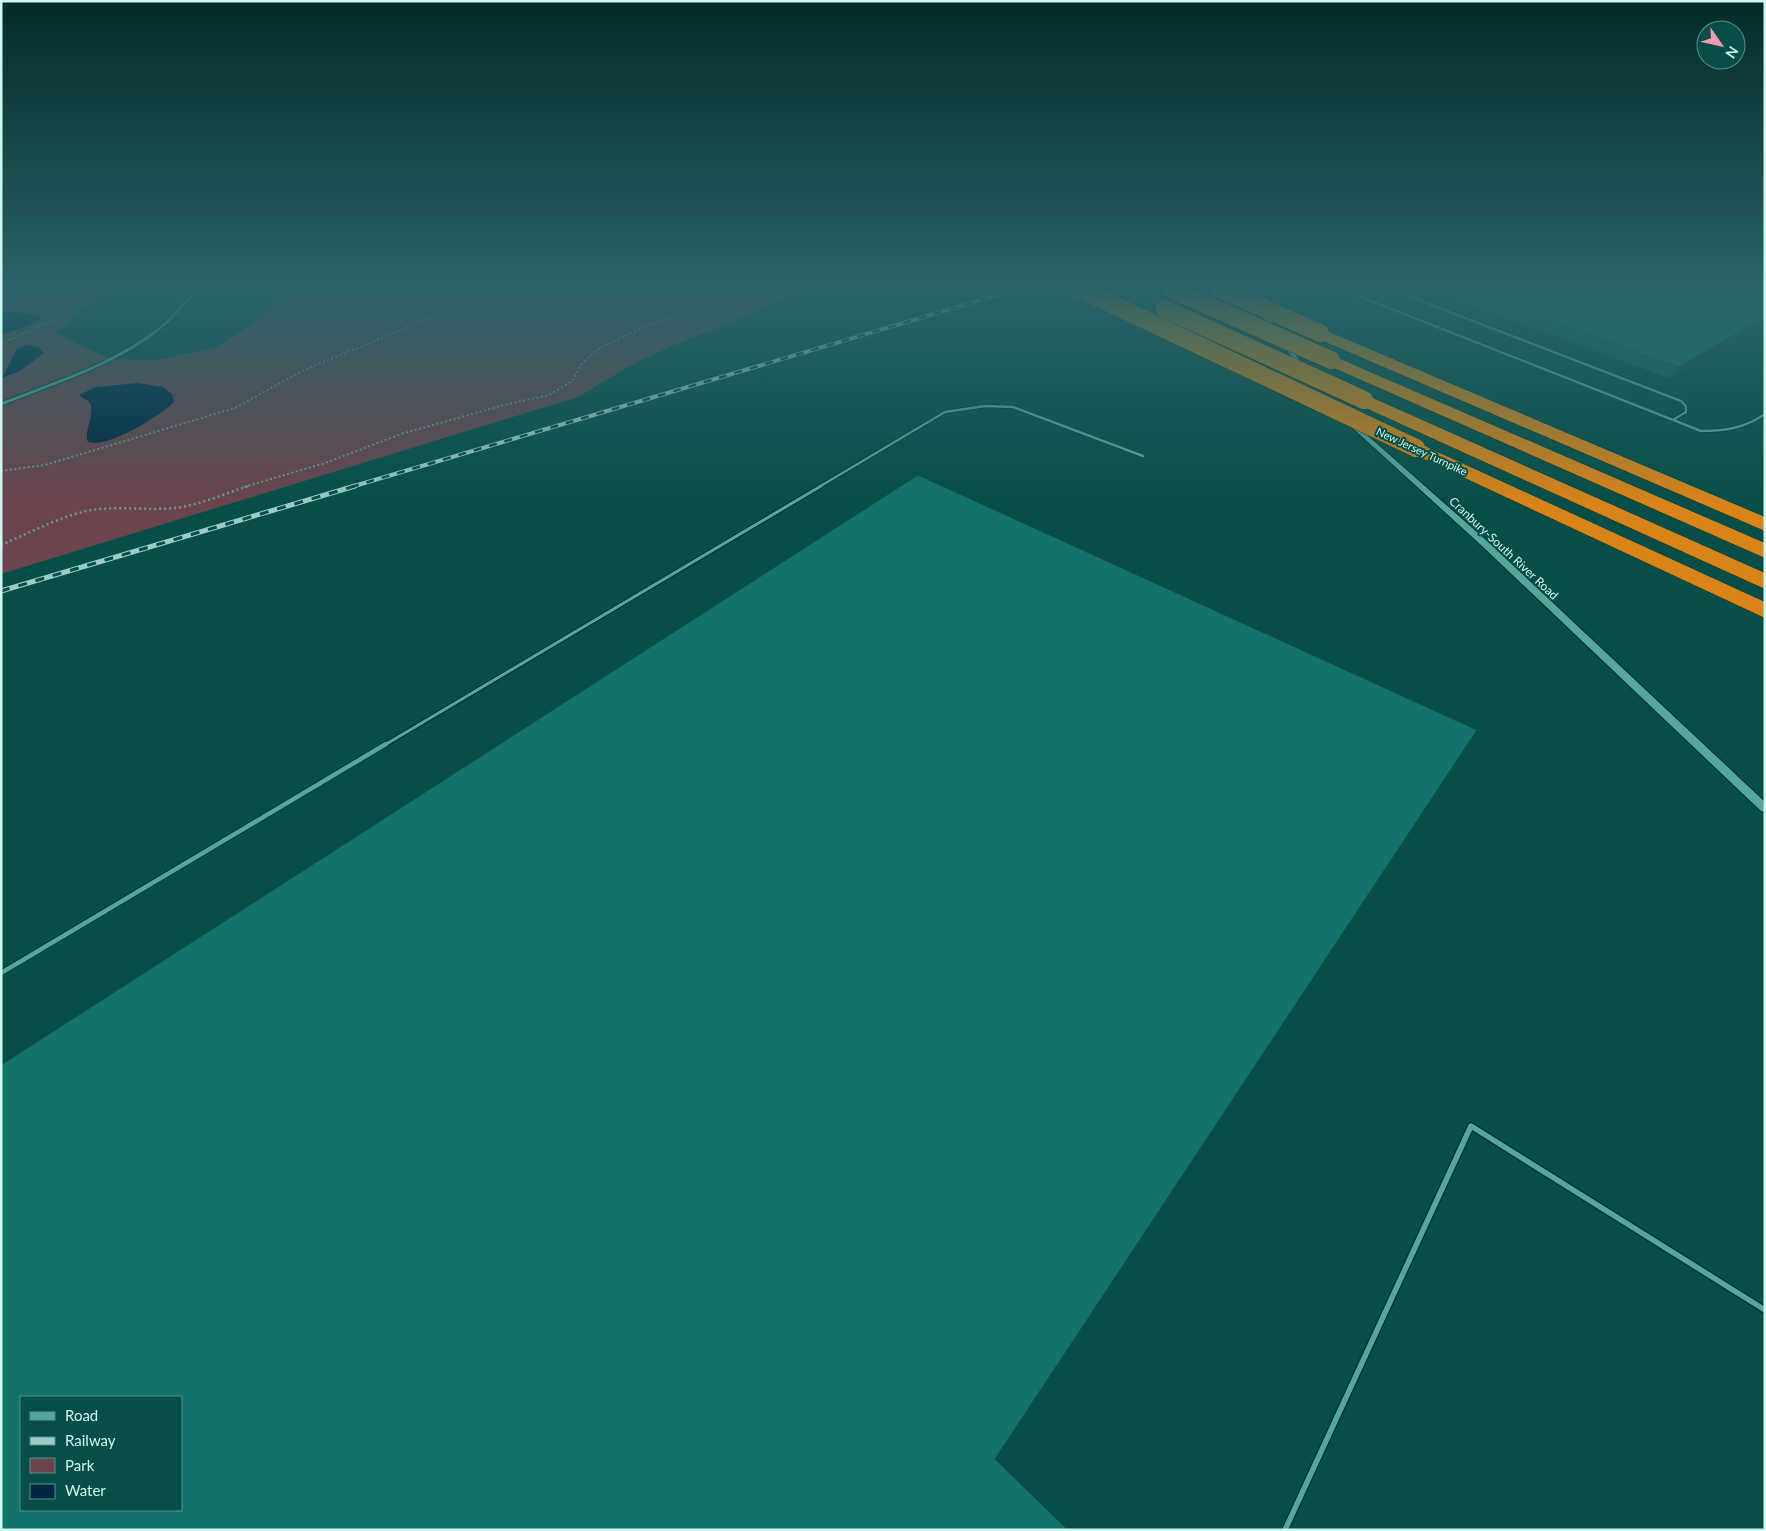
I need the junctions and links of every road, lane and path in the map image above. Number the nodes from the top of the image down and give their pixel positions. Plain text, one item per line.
1 (106, 360) edge
2 (327, 360) edge
3 (586, 360) edge
4 (1231, 360) edge
5 (1278, 360) edge
6 (1297, 360) edge
7 (1332, 360) edge
8 (1382, 360) edge
9 (1521, 360) edge
10 (1576, 360) edge
11 (1, 404) edge
12 (1765, 414) edge
13 (1672, 420) junction
14 (1143, 456) dead end
15 (1, 470) edge
16 (1765, 525) edge
17 (1, 545) edge
18 (1765, 551) edge
19 (1765, 582) edge
20 (1765, 611) edge
21 (1765, 808) edge
22 (1, 973) edge
23 (1765, 1310) edge
24 (1285, 1530) edge

1 - 11 street
2 - 15 path
3 - 17 path
4 - 20 highway, New Jersey Turnpike, bridge
5 - 19 highway, New Jersey Turnpike, bridge
6 - 21 main road, Cranbury-South River Road
7 - 18 highway, bridge
8 - 16 highway, bridge
9 - 13 lane
10 - 13 lane
12 - 13 lane
14 - 22 lane
23 - 24 lane

